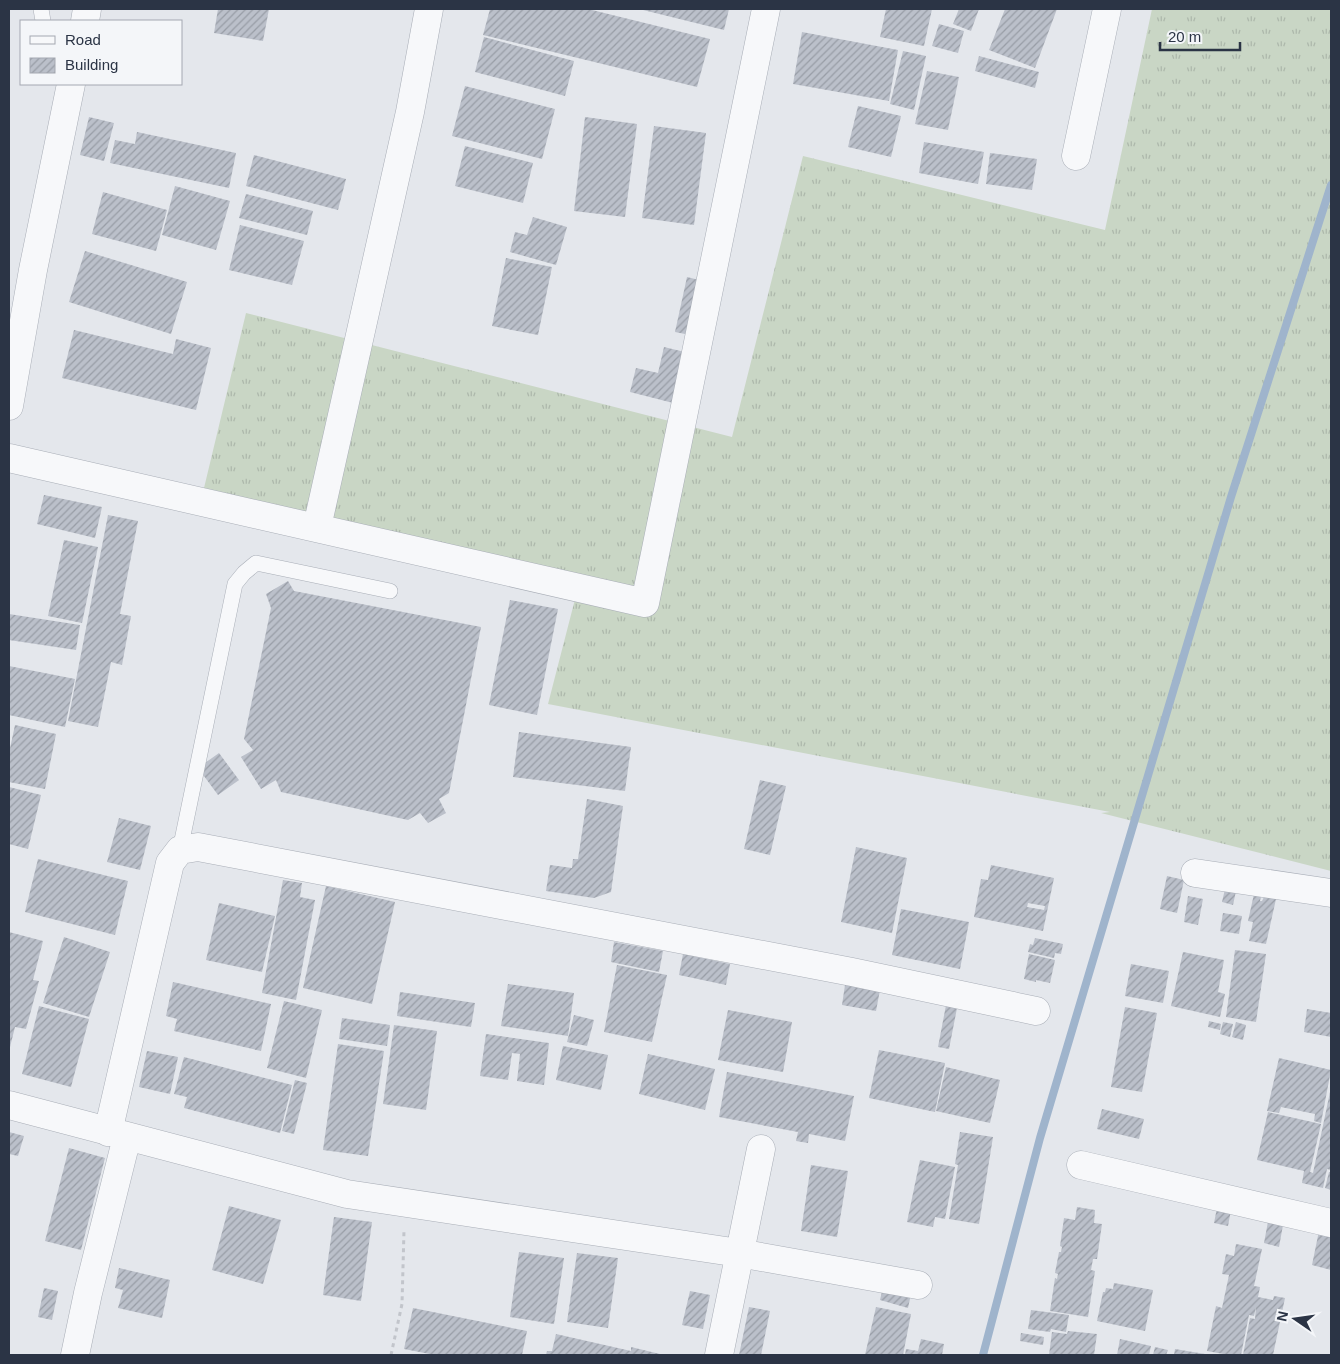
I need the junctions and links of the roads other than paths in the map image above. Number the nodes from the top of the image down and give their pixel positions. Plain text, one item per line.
1 (429, 9) edge
2 (766, 9) edge
3 (1107, 9) edge
4 (71, 85) edge
5 (1076, 156) dead end
6 (9, 406) edge
7 (9, 458) edge
8 (317, 527) junction
9 (390, 591) dead end
10 (180, 850) junction
11 (1195, 872) dead end
12 (1331, 893) edge
13 (1036, 1011) dead end
14 (9, 1105) edge
15 (118, 1134) junction
16 (761, 1149) dead end
17 (1081, 1165) dead end
18 (1331, 1223) edge
19 (739, 1253) junction
20 (918, 1285) dead end
21 (75, 1355) edge
22 (719, 1355) edge

1 - 8 street
2 - 8 street
3 - 5 street
4 - 6 street
7 - 8 street
9 - 10 lane
10 - 13 street
10 - 15 street
11 - 12 street
14 - 15 street
15 - 19 street
15 - 21 street
16 - 19 street
17 - 18 street
19 - 20 street
19 - 22 street

